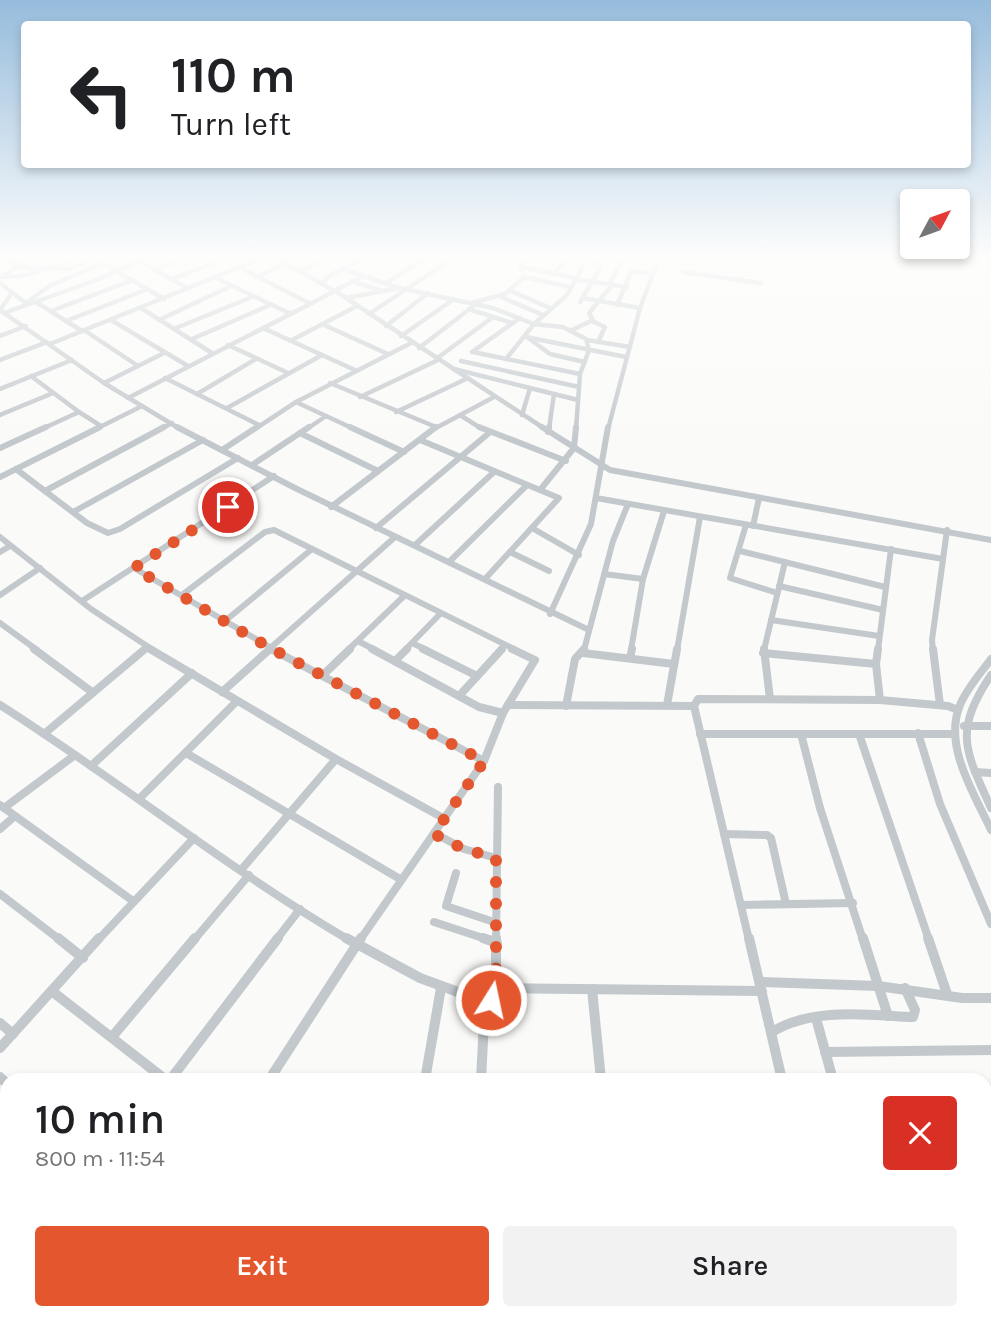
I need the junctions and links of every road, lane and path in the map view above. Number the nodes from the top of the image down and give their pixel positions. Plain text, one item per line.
1 (14, 320) edge
2 (70, 320) edge
3 (111, 320) joint
4 (159, 320) edge
5 (197, 320) edge
6 (237, 320) edge
7 (278, 320) edge
8 (331, 320) edge
9 (377, 320) edge
10 (394, 320) edge
11 (425, 320) edge
12 (456, 320) edge
13 (490, 320) edge
14 (501, 320) edge
15 (518, 320) edge
16 (524, 320) edge
17 (538, 320) edge
18 (637, 320) edge
19 (66, 321) joint
20 (592, 321) joint
21 (512, 323) junction
22 (322, 324) junction
23 (534, 324) junction
24 (26, 326) junction
25 (386, 326) junction
26 (176, 328) junction
27 (263, 328) junction
28 (83, 330) junction
29 (572, 330) junction
30 (0, 336) edge
31 (401, 336) junction
32 (526, 337) junction
33 (192, 339) junction
34 (587, 340) junction
35 (290, 341) junction
36 (598, 342) junction
37 (49, 343) junction
38 (411, 343) junction
39 (228, 345) junction
40 (630, 347) junction
41 (419, 348) junction
42 (589, 350) junction
43 (473, 352) junction
44 (164, 353) junction
45 (212, 354) junction
46 (388, 354) junction
47 (322, 355) junction
48 (626, 357) junction
49 (256, 359) junction
50 (506, 359) junction
51 (0, 360) edge
52 (72, 360) junction
53 (437, 360) junction
54 (461, 361) junction
55 (585, 362) junction
56 (138, 366) junction
57 (188, 366) junction
58 (450, 368) junction
59 (355, 370) junction
60 (288, 373) junction
61 (580, 374) junction
62 (31, 376) junction
63 (165, 378) junction
64 (466, 379) junction
65 (104, 383) junction
66 (330, 383) junction
67 (579, 387) junction
68 (530, 388) junction
69 (0, 389) edge
70 (53, 393) junction
71 (197, 394) junction
72 (554, 394) junction
73 (360, 397) junction
74 (494, 397) junction
75 (128, 398) junction
76 (578, 400) junction
77 (296, 402) junction
78 (142, 405) junction
79 (227, 408) junction
80 (79, 412) junction
81 (396, 412) junction
82 (0, 415) edge
83 (460, 415) junction
84 (523, 415) junction
85 (326, 416) junction
86 (172, 423) junction
87 (259, 425) junction
88 (101, 426) junction
89 (436, 427) junction
90 (548, 432) junction
91 (300, 433) junction
92 (489, 433) junction
93 (203, 440) junction
94 (420, 440) junction
95 (0, 448) edge
96 (574, 448) junction
97 (222, 450) junction
98 (404, 452) junction
99 (459, 457) junction
100 (237, 458) junction
101 (566, 460) junction
102 (252, 465) junction
103 (600, 465) junction
104 (16, 468) junction
105 (378, 471) junction
106 (494, 472) junction
107 (274, 476) junction
108 (0, 477) edge
109 (527, 485) junction
110 (540, 490) junction
111 (45, 491) junction
112 (596, 498) junction
113 (759, 499) junction
114 (628, 504) junction
115 (331, 507) junction
116 (664, 511) junction
117 (72, 512) junction
118 (700, 517) junction
119 (750, 526) junction
120 (376, 528) junction
121 (532, 528) junction
122 (947, 530) junction
123 (0, 537) edge
124 (396, 537) junction
125 (991, 540) edge
126 (10, 545) junction
127 (415, 545) junction
128 (312, 549) junction
129 (891, 549) junction
130 (740, 551) junction
131 (0, 552) edge
132 (510, 552) junction
133 (579, 555) junction
134 (943, 559) junction
135 (449, 562) junction
136 (785, 562) junction
137 (40, 568) junction
138 (134, 568) junction
139 (549, 571) dead end
140 (356, 572) junction
141 (604, 574) junction
142 (485, 579) junction
143 (643, 579) junction
144 (885, 587) junction
145 (778, 590) junction
146 (0, 595) edge
147 (182, 595) junction
148 (404, 596) junction
149 (82, 601) junction
150 (883, 610) junction
151 (440, 614) junction
152 (550, 614) junction
153 (771, 620) junction
154 (225, 621) junction
155 (0, 623) edge
156 (589, 630) junction
157 (879, 636) junction
158 (358, 641) junction
159 (412, 643) junction
160 (505, 645) junction
161 (147, 647) junction
162 (270, 648) junction
163 (583, 653) junction
164 (763, 653) junction
165 (630, 658) junction
166 (395, 662) junction
167 (990, 662) edge
168 (674, 664) junction
169 (876, 664) junction
170 (192, 673) junction
171 (991, 674) edge
172 (323, 675) junction
173 (477, 676) junction
174 (92, 692) junction
175 (222, 692) junction
176 (459, 696) junction
177 (770, 699) junction
178 (880, 700) junction
179 (237, 701) junction
180 (0, 705) edge
181 (667, 705) junction
182 (694, 705) junction
183 (940, 705) junction
184 (566, 706) junction
185 (506, 709) junction
186 (958, 710) junction
187 (964, 726) junction
188 (991, 726) edge
189 (918, 733) junction
190 (44, 734) junction
191 (700, 734) junction
192 (801, 734) junction
193 (859, 734) junction
194 (954, 734) junction
195 (186, 752) junction
196 (75, 755) junction
197 (336, 759) junction
198 (484, 761) junction
199 (91, 766) junction
200 (975, 772) junction
201 (991, 772) edge
202 (498, 788) dead end
203 (139, 799) junction
204 (2, 807) edge
205 (991, 808) edge
206 (289, 812) junction
207 (15, 816) junction
208 (445, 818) junction
209 (0, 829) edge
210 (991, 830) edge
211 (434, 834) junction
212 (724, 834) junction
213 (194, 838) junction
214 (496, 858) junction
215 (245, 872) junction
216 (456, 873) dead end
217 (400, 879) junction
218 (0, 894) edge
219 (133, 901) junction
220 (853, 903) junction
221 (786, 904) junction
222 (741, 905) junction
223 (300, 909) junction
224 (434, 922) dead end
225 (497, 923) junction
226 (991, 924) edge
227 (497, 943) junction
228 (357, 945) junction
229 (83, 958) junction
230 (761, 986) junction
231 (878, 986) junction
232 (441, 988) junction
233 (496, 988) junction
234 (905, 988) junction
235 (592, 989) junction
236 (53, 992) junction
237 (947, 994) junction
238 (991, 998) edge
239 (485, 1002) junction
240 (888, 1016) junction
241 (816, 1018) junction
242 (0, 1023) edge
243 (772, 1032) junction
244 (13, 1034) junction
245 (112, 1037) junction
246 (0, 1048) edge
247 (991, 1049) edge
248 (825, 1052) junction
249 (159, 1073) edge
250 (173, 1073) edge
251 (273, 1073) edge
252 (426, 1073) edge
253 (481, 1073) edge
254 (600, 1073) edge
255 (781, 1073) edge
256 (831, 1073) edge

1 - 24 street
2 - 19 street
3 - 28 street
3 - 44 street
4 - 26 street
5 - 26 street
6 - 33 street
7 - 27 street
8 - 22 street
9 - 25 street
10 - 25 street
11 - 31 street
12 - 41 street
13 - 53 street
14 - 21 street
15 - 21 street
16 - 23 street
17 - 23 street
18 - 40 street
19 - 28 street
20 - 29 street
20 - 36 street
21 - 43 street
22 - 35 street
22 - 46 street
23 - 29 street
23 - 32 street
24 - 30 street
24 - 37 street
25 - 31 street
26 - 33 street
27 - 35 street
27 - 39 street
28 - 37 street
28 - 56 street
29 - 34 street
31 - 38 street
32 - 42 street
32 - 50 street
32 - 55 street
33 - 45 street
34 - 36 street
34 - 42 street
35 - 47 street
36 - 40 street
37 - 51 street
37 - 52 street
38 - 41 street
38 - 46 street
39 - 45 street
39 - 49 street
40 - 48 street
41 - 53 street
42 - 48 street
42 - 55 street
43 - 50 street
43 - 54 street
44 - 56 street
44 - 57 street
45 - 57 street
46 - 59 street
47 - 59 street
47 - 60 street
48 - 103 street
49 - 60 street
49 - 71 street
50 - 61 street
52 - 62 street
52 - 65 street
53 - 58 street
53 - 73 street
54 - 58 street
54 - 67 street
55 - 61 street
56 - 65 street
57 - 63 street
58 - 64 street
58 - 68 street
59 - 66 street
60 - 79 street
61 - 67 street
62 - 69 street
62 - 70 street
63 - 71 street
63 - 75 street
64 - 74 street
64 - 81 street
65 - 75 street
66 - 73 street
66 - 77 street
67 - 76 street
68 - 72 street
68 - 84 street
70 - 80 street
70 - 82 street
71 - 79 street
72 - 76 street
72 - 90 street
73 - 81 street
74 - 83 street
74 - 84 street
75 - 78 street
76 - 96 street
77 - 85 street
77 - 87 street
78 - 86 street
78 - 88 street
79 - 87 street
80 - 88 street
80 - 95 street
81 - 89 street
83 - 89 street
83 - 92 street
84 - 90 street
85 - 91 street
85 - 98 street
86 - 93 street
86 - 111 street
87 - 97 street
88 - 104 street
89 - 94 street
90 - 96 street
91 - 102 street
91 - 105 street
92 - 99 street
92 - 101 street
93 - 97 street
93 - 117 street
94 - 98 street
94 - 99 street
96 - 101 street
96 - 103 street
97 - 100 street
98 - 105 street
99 - 106 street
99 - 120 street
100 - 102 street
100 - 117 street
101 - 110 street
102 - 107 street
103 - 112 street
103 - 113 street
104 - 108 street
104 - 111 street
105 - 115 street
106 - 109 street
106 - 127 street
107 - 115 street
107 - 138 street
109 - 110 street
109 - 135 street
110 - 121 street
111 - 117 street
112 - 114 street
112 - 133 street
113 - 119 street
113 - 122 street
114 - 116 street
114 - 141 street
115 - 120 street
116 - 118 street
116 - 143 street
118 - 119 street
118 - 168 street
119 - 129 street
119 - 130 street
120 - 124 street
121 - 132 street
121 - 133 street
122 - 125 street
122 - 134 street
123 - 126 street
124 - 127 street
124 - 140 street
126 - 131 street
126 - 137 street
127 - 135 street
128 - 140 street
128 - 147 street
128 - 154 street
129 - 134 street
129 - 144 street
130 - 136 street
130 - 145 street
132 - 139 street
132 - 142 street
133 - 152 street
134 - 183 street
135 - 142 street
136 - 144 street
136 - 145 street
137 - 146 street
137 - 149 street
138 - 147 street
138 - 149 street
140 - 148 street
140 - 162 street
141 - 143 street
141 - 156 street
142 - 152 street
143 - 165 street
144 - 150 street
145 - 150 street
145 - 153 street
147 - 154 street
148 - 151 street
148 - 158 street
149 - 161 street
150 - 157 street
151 - 159 street
151 - 160 street
152 - 156 street
153 - 157 street
153 - 164 street
154 - 162 street
155 - 174 street
156 - 163 street
157 - 169 street
158 - 166 street
158 - 172 street
159 - 166 street
159 - 173 street
160 - 173 street
160 - 185 street
161 - 170 street
161 - 174 street
162 - 172 street
162 - 175 street
163 - 165 street
163 - 184 street
164 - 169 street
164 - 177 street
165 - 168 street
166 - 176 street
167 - 186 street
168 - 181 street
169 - 178 street
170 - 175 street
170 - 199 street
171 - 187 street
172 - 198 street
173 - 176 street
174 - 190 street
175 - 179 street
176 - 185 street
177 - 178 street
177 - 182 street
178 - 183 street
179 - 195 street
179 - 197 street
180 - 190 street
181 - 182 street
181 - 184 street
182 - 191 street
183 - 186 street
184 - 185 street
185 - 198 street
186 - 194 street
187 - 188 street
187 - 200 street
189 - 193 street
189 - 194 street
189 - 226 street
190 - 196 street
191 - 192 street
191 - 212 street
192 - 193 street
192 - 220 street
193 - 237 street
194 - 210 street
195 - 203 street
195 - 206 street
196 - 199 street
196 - 204 street
197 - 206 street
197 - 208 street
198 - 208 street
199 - 203 street
200 - 201 street
200 - 205 street
202 - 214 street
203 - 213 street
204 - 207 street
206 - 215 street
206 - 217 street
207 - 209 street
207 - 219 street
208 - 211 street
211 - 214 street
211 - 217 street
212 - 221 street
212 - 222 street
213 - 215 street
213 - 219 street
214 - 225 street
215 - 223 street
215 - 245 street
216 - 225 street
217 - 228 street
218 - 229 street
219 - 229 street
220 - 221 street
220 - 231 street
221 - 222 street
222 - 230 street
223 - 228 street
223 - 250 street
224 - 227 street
225 - 227 street
227 - 233 street
228 - 232 street
228 - 251 street
229 - 236 street
230 - 231 street
230 - 235 street
230 - 243 street
231 - 234 street
231 - 240 street
232 - 239 street
232 - 252 street
233 - 235 street
233 - 239 street
234 - 237 street
234 - 240 street
235 - 254 street
236 - 244 street
236 - 245 street
237 - 238 street
239 - 253 street
240 - 241 street
241 - 243 street
241 - 248 street
242 - 244 street
243 - 255 street
244 - 246 street
245 - 249 street
247 - 248 street
248 - 256 street

